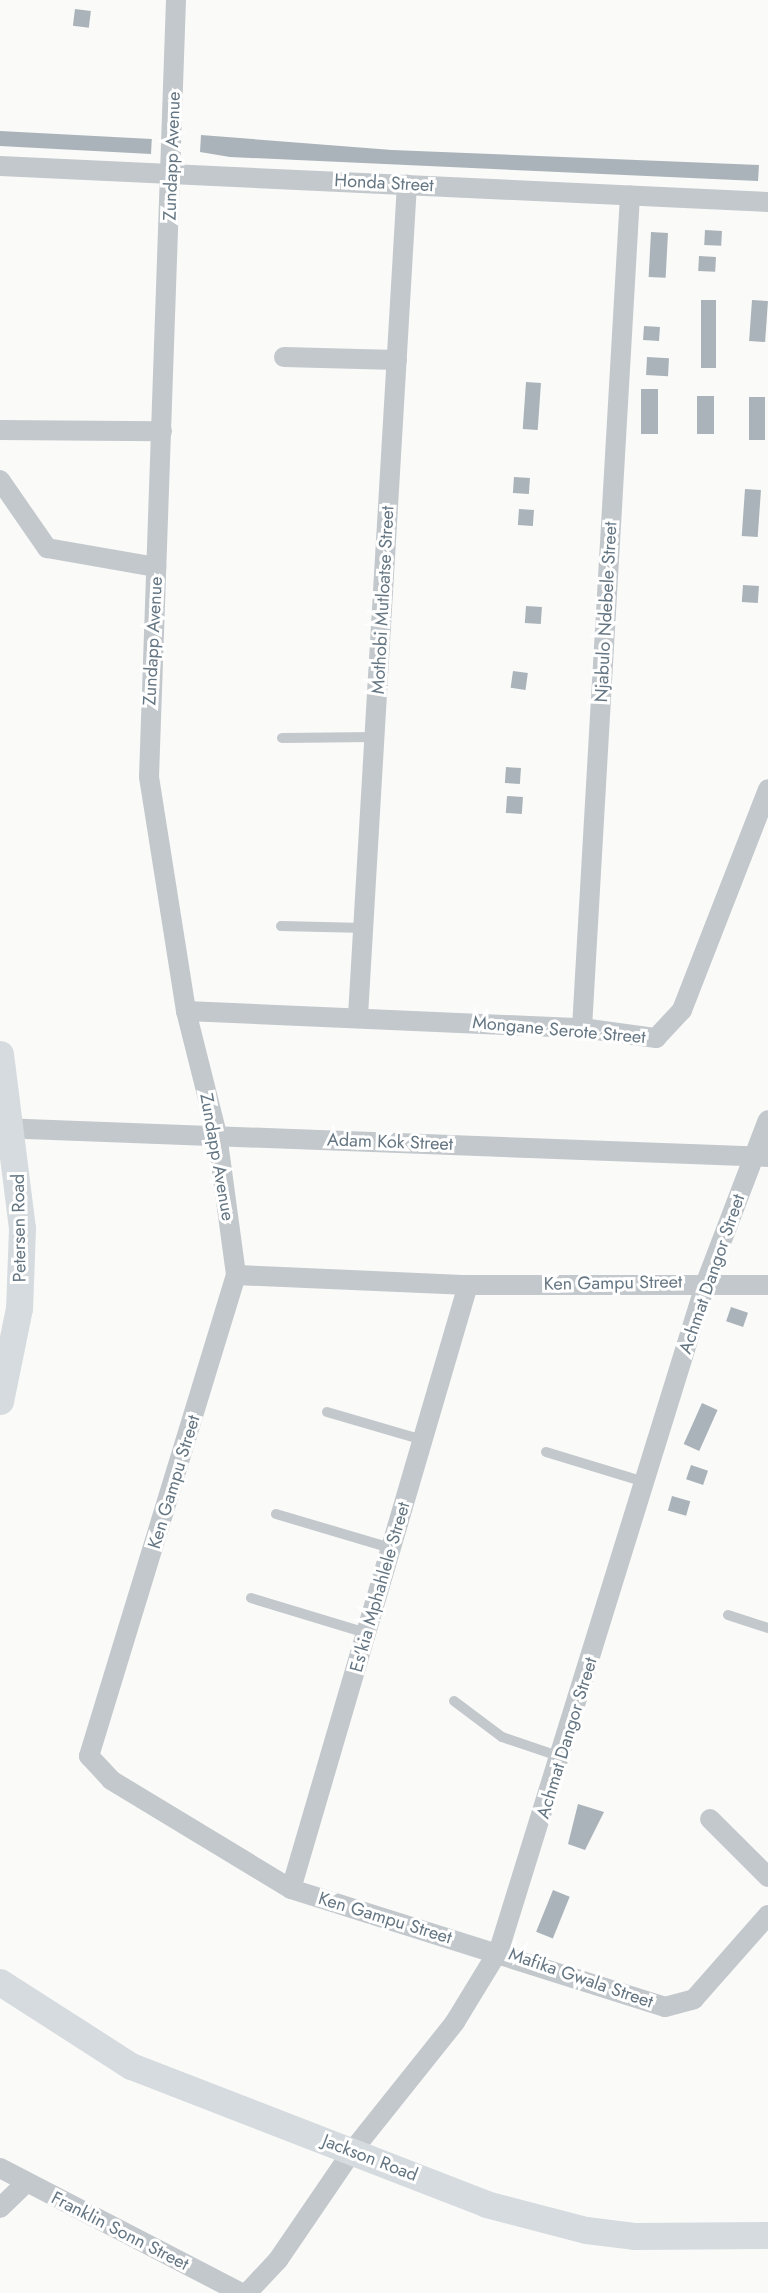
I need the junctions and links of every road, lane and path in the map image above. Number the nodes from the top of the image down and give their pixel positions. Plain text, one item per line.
1 (176, 0) edge
2 (0, 166) edge
3 (172, 173) junction
4 (407, 184) junction
5 (630, 195) junction
6 (768, 202) edge
7 (284, 357) dead end
8 (397, 360) junction
9 (0, 430) edge
10 (162, 431) junction
11 (0, 480) edge
12 (156, 567) junction
13 (375, 737) junction
14 (282, 738) dead end
15 (768, 789) edge
16 (281, 926) dead end
17 (364, 928) junction
18 (186, 1011) junction
19 (358, 1017) junction
20 (582, 1028) junction
21 (0, 1054) edge
22 (768, 1120) edge
23 (6, 1127) edge
24 (217, 1134) junction
25 (760, 1157) edge
26 (236, 1275) junction
27 (706, 1282) junction
28 (468, 1285) junction
29 (768, 1285) edge
30 (0, 1401) edge
31 (327, 1412) dead end
32 (423, 1440) junction
33 (546, 1452) dead end
34 (645, 1482) junction
35 (276, 1514) dead end
36 (391, 1548) junction
37 (251, 1598) dead end
38 (728, 1615) dead end
39 (768, 1628) edge
40 (366, 1632) junction
41 (454, 1701) dead end
42 (561, 1757) junction
43 (711, 1819) dead end
44 (768, 1877) edge
45 (291, 1889) junction
46 (768, 1915) edge
47 (499, 1950) junction
48 (0, 1982) edge
49 (353, 2150) junction
50 (0, 2168) edge
51 (26, 2183) junction
52 (0, 2208) edge
53 (768, 2235) edge
54 (241, 2293) edge
55 (247, 2293) edge

1 - 3 street, Zundapp Avenue
2 - 3 street, Honda Street
3 - 4 street, Honda Street
3 - 10 street, Zundapp Avenue
4 - 5 street, Honda Street
4 - 8 street, Mothobi Mutloatse Street
5 - 6 street, Honda Street
5 - 20 street, Njabulo Ndebele Street
7 - 8 street
8 - 13 street, Mothobi Mutloatse Street
9 - 10 street
10 - 12 street, Zundapp Avenue
11 - 12 street
12 - 18 street, Zundapp Avenue
13 - 14 lane
13 - 17 street, Mothobi Mutloatse Street
15 - 20 street, Mongane Serote Street
16 - 17 lane
17 - 19 street, Mothobi Mutloatse Street
18 - 19 street, Mongane Serote Street
18 - 24 street, Zundapp Avenue
19 - 20 street, Mongane Serote Street
21 - 23 street, Petersen Road
22 - 25 street, Achmat Dangor Street
23 - 24 street, Adam Kok Street
23 - 30 street, Petersen Road
24 - 25 street, Adam Kok Street
24 - 26 street, Zundapp Avenue
25 - 27 street, Achmat Dangor Street
26 - 28 street, Ken Gampu Street
26 - 45 street, Ken Gampu Street
27 - 28 street, Ken Gampu Street
27 - 29 street, Ken Gampu Street
27 - 34 street, Achmat Dangor Street
28 - 32 street, Es'kia Mphahlele Street
31 - 32 lane
32 - 36 street, Es'kia Mphahlele Street
33 - 34 lane
34 - 42 street, Achmat Dangor Street
35 - 36 lane
36 - 40 street, Es'kia Mphahlele Street
37 - 40 lane
38 - 39 lane
40 - 45 street, Es'kia Mphahlele Street
41 - 42 lane
42 - 47 street, Achmat Dangor Street
43 - 44 street
45 - 47 street, Ken Gampu Street
46 - 47 street, Mafika Gwala Street
47 - 49 street, Achmat Dangor Street
48 - 49 street, Jackson Road
49 - 53 street, Jackson Road
49 - 55 street, Achmat Dangor Street
50 - 51 street, Franklin Sonn Street
51 - 52 street
51 - 54 street, Franklin Sonn Street

